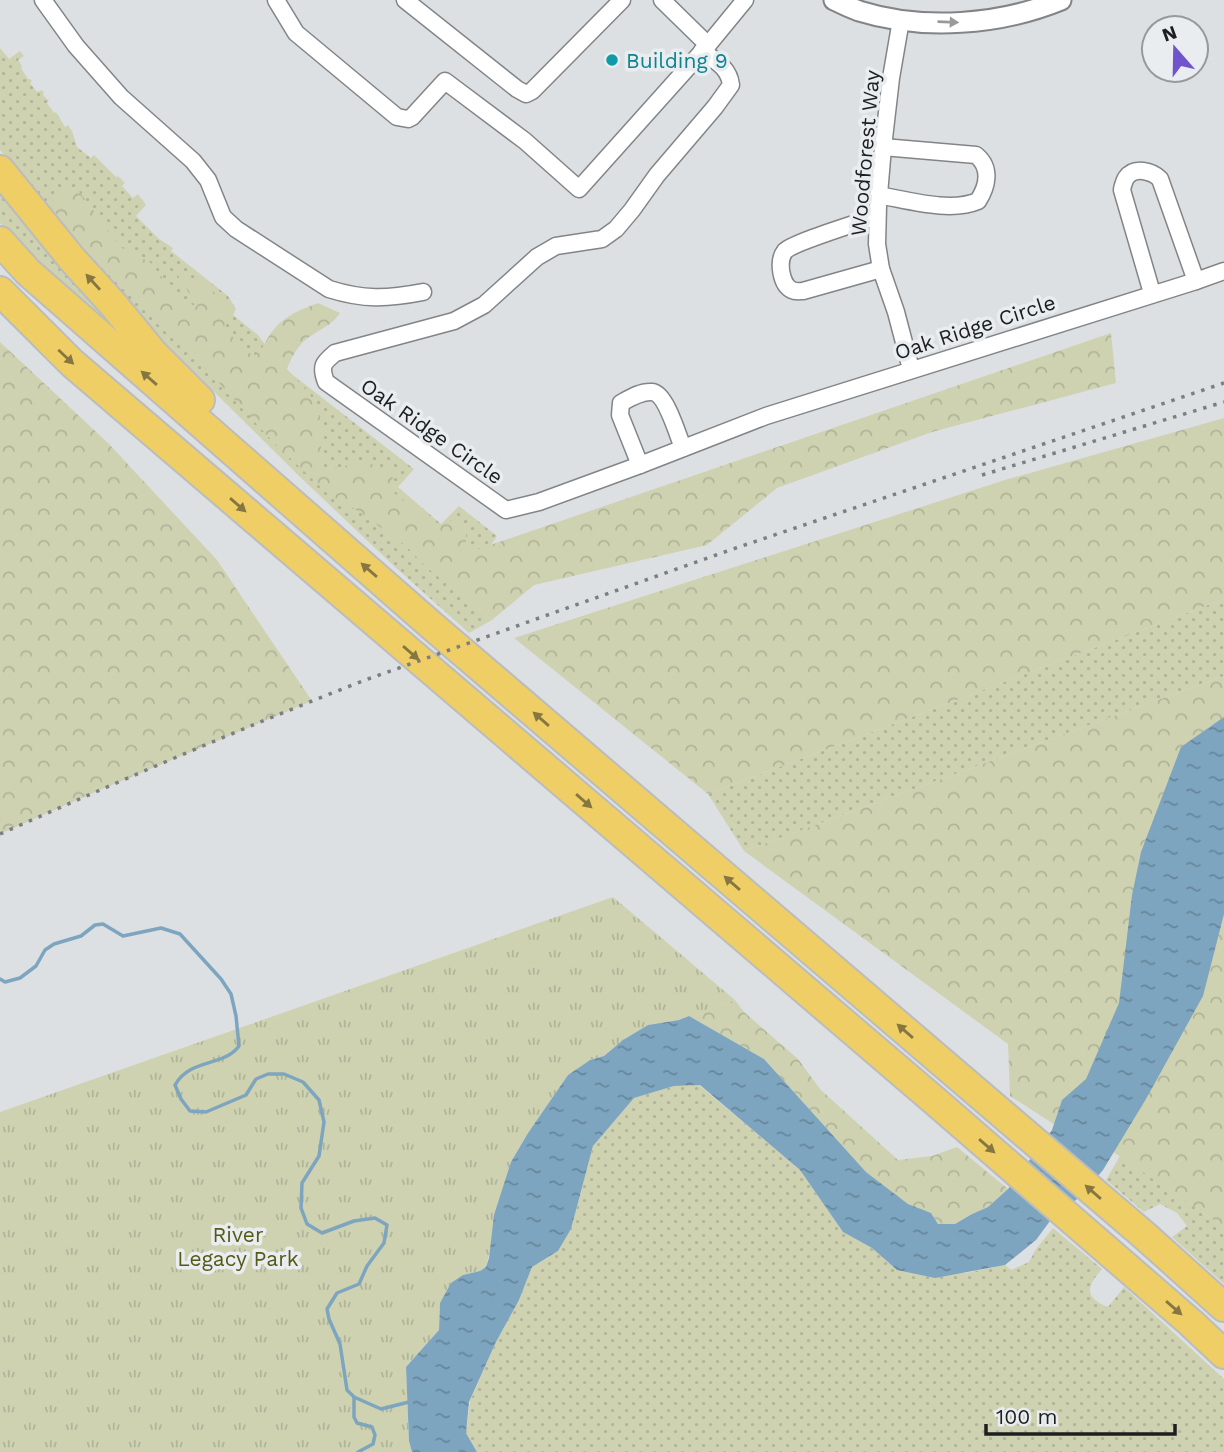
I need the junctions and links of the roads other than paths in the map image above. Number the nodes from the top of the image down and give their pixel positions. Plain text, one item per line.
1 (43, 0) edge
2 (276, 0) edge
3 (405, 0) edge
4 (622, 0) edge
5 (662, 0) edge
6 (745, 0) edge
7 (834, 0) edge
8 (1061, 0) edge
9 (901, 20) junction
10 (705, 48) junction
11 (883, 147) junction
12 (0, 170) edge
13 (878, 195) junction
14 (877, 216) junction
15 (0, 241) edge
16 (881, 269) junction
17 (1224, 271) edge
18 (1196, 281) junction
19 (0, 291) edge
20 (423, 292) dead end
21 (1152, 293) junction
22 (0, 313) edge
23 (38, 330) junction
24 (911, 369) junction
25 (682, 448) junction
26 (640, 465) junction
27 (275, 487) junction
28 (1224, 1307) edge
29 (1224, 1354) edge

1 - 20 street
2 - 10 street
3 - 4 street
5 - 10 street
6 - 10 street
7 - 9 street
9 -> 8 street
9 - 11 street, Woodforest Way
10 - 26 street, Oak Ridge Circle
11 - 13 street, Woodforest Way
11 - 13 street
27 -> 12 highway
13 - 14 street, Woodforest Way
14 - 16 street, Woodforest Way
14 - 16 street
27 -> 15 highway
16 - 24 street, Woodforest Way
17 - 18 street, Oak Ridge Circle
18 - 21 street, Oak Ridge Circle
18 - 21 street
19 - 23 highway
21 - 24 street, Oak Ridge Circle
22 - 23 highway
23 -> 29 highway
24 - 25 street, Oak Ridge Circle
25 - 26 street, Oak Ridge Circle
25 - 26 street
28 -> 27 highway

